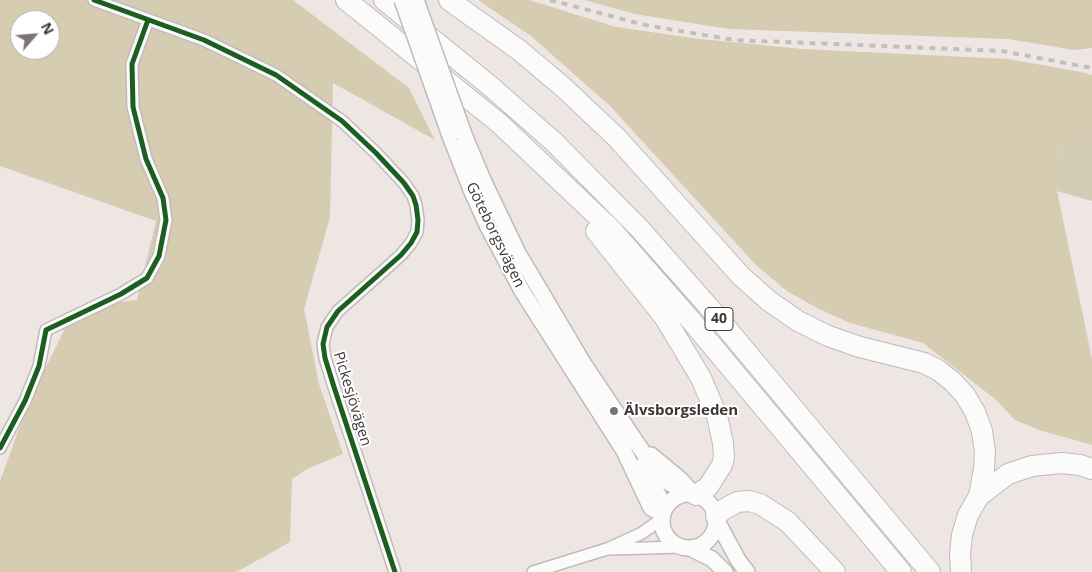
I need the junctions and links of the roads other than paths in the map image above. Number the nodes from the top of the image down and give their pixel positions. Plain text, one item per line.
1 (94, 0) edge
2 (346, 0) edge
3 (384, 0) edge
4 (402, 0) edge
5 (416, 0) edge
6 (449, 0) edge
7 (148, 20) junction
8 (458, 136) junction
9 (541, 161) junction
10 (630, 447) junction
11 (0, 448) edge
12 (1092, 469) edge
13 (694, 494) junction
14 (979, 496) junction
15 (663, 516) junction
16 (716, 518) junction
17 (685, 547) junction
18 (606, 549) junction
19 (395, 572) edge
20 (533, 572) edge
21 (725, 572) edge
22 (747, 572) edge
23 (835, 572) edge
24 (901, 572) edge
25 (930, 572) edge
26 (962, 572) edge

1 - 7 street, Pickesjövägen
2 - 9 highway, 40
3 - 25 highway, 40
4 - 8 main road, Göteborgsvägen, bridge
5 - 8 main road, Göteborgsvägen, bridge
6 - 14 highway
7 - 11 street
7 - 19 street, Pickesjövägen
8 - 10 main road, Göteborgsvägen
9 - 13 highway
9 - 24 highway, 40
10 - 13 main road, Göteborgsvägen
10 - 15 main road, Göteborgsvägen
12 - 14 highway
13 - 15 main road
13 - 16 main road, Göteborgsvägen
14 - 26 highway
15 - 17 main road, Göteborgsvägen
15 - 18 street
16 - 17 main road
16 - 22 main road, Göteborgsvägen
16 - 23 highway
17 - 18 street
17 - 21 main road, Göteborgsvägen
18 - 20 street

